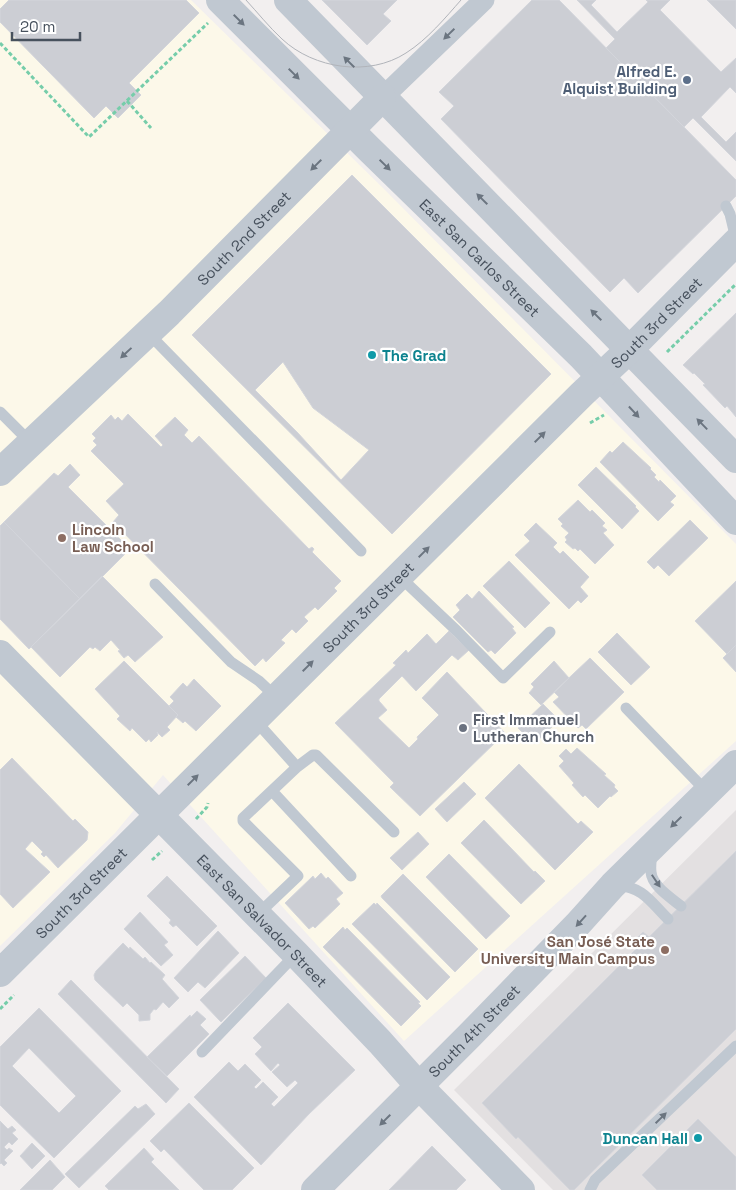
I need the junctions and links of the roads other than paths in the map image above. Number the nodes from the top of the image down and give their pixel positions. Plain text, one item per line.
1 (288, 0) edge
2 (484, 0) edge
3 (216, 10) edge
4 (382, 98) junction
5 (350, 130) junction
6 (726, 206) dead end
7 (736, 241) edge
8 (148, 333) junction
9 (630, 350) junction
10 (600, 378) junction
11 (0, 412) edge
12 (30, 442) junction
13 (736, 459) edge
14 (0, 472) edge
15 (736, 521) edge
16 (361, 551) dead end
17 (399, 576) junction
18 (155, 584) dead end
19 (550, 632) dead end
20 (0, 654) edge
21 (276, 697) junction
22 (626, 708) dead end
23 (254, 719) junction
24 (736, 764) edge
25 (297, 767) junction
26 (272, 791) junction
27 (707, 792) junction
28 (159, 815) junction
29 (394, 832) dead end
30 (650, 848) junction
31 (351, 876) dead end
32 (613, 885) junction
33 (681, 906) dead end
34 (258, 915) junction
35 (668, 918) dead end
36 (296, 954) junction
37 (0, 973) edge
38 (736, 1046) edge
39 (202, 1052) dead end
40 (419, 1086) junction
41 (315, 1190) edge
42 (521, 1190) edge
43 (590, 1190) edge

4 -> 1 street
2 -> 4 street, South 2nd Street
3 -> 5 street, East San Carlos Street
4 - 5 street, South 2nd Street
9 -> 4 street
5 -> 8 street, South 2nd Street
5 -> 10 street, East San Carlos Street
6 - 7 lane
7 - 9 street, South 3rd Street
8 -> 12 street, South 2nd Street
8 - 16 lane
9 - 10 street, South 3rd Street
13 -> 9 street
10 -> 15 street, East San Carlos Street
17 -> 10 street, South 3rd Street
11 - 12 lane
12 - 14 street, South 2nd Street
17 - 19 lane
21 -> 17 street, South 3rd Street
18 - 21 lane
20 - 28 street, East San Salvador Street
21 - 23 street, South 3rd Street
22 - 27 lane
23 - 25 lane
28 -> 23 street, South 3rd Street
24 - 27 street, South 4th Street
25 - 26 lane
25 - 29 lane
26 - 31 lane
26 - 34 lane
27 -> 30 street, South 4th Street
28 - 34 street, East San Salvador Street
28 - 37 street, South 3rd Street
30 - 32 street, South 4th Street
30 -> 33 lane
32 - 35 lane
32 -> 40 street, South 4th Street
34 - 36 street, East San Salvador Street
36 - 39 lane
36 - 40 street, East San Salvador Street
43 -> 38 lane
40 -> 41 street, South 4th Street
40 - 42 street, East San Salvador Street

